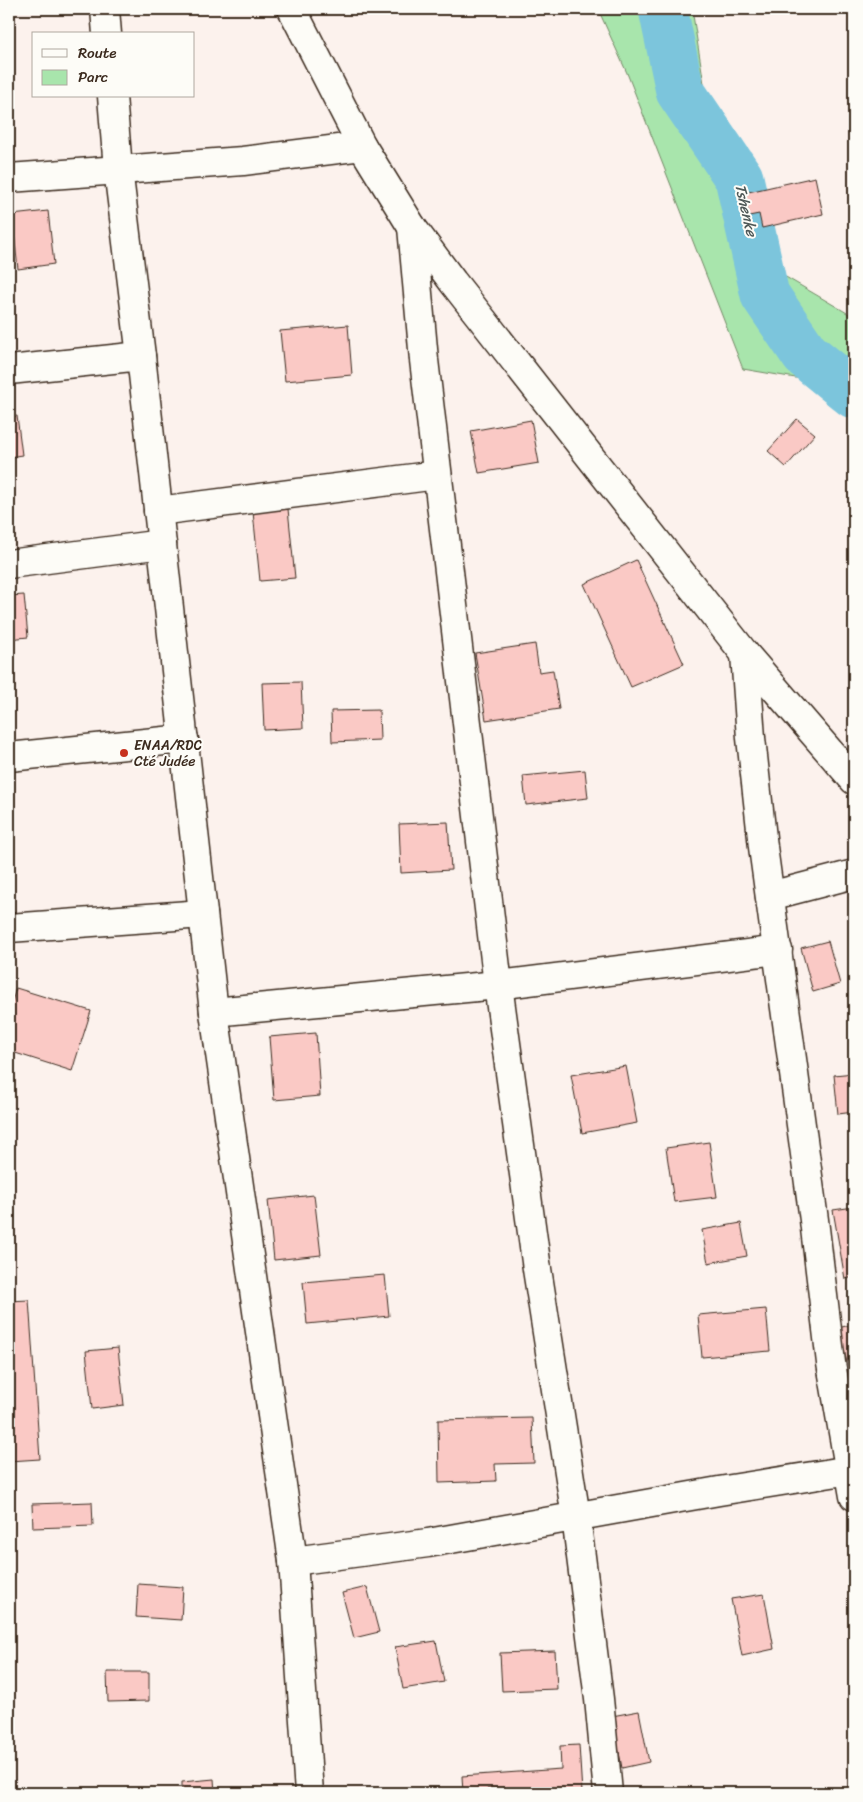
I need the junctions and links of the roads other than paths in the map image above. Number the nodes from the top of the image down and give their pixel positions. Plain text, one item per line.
1 (105, 9) edge
2 (292, 9) edge
3 (107, 32) edge
4 (112, 98) edge
5 (362, 146) junction
6 (118, 169) junction
7 (9, 178) edge
8 (412, 226) junction
9 (141, 356) junction
10 (9, 370) edge
11 (437, 475) junction
12 (158, 511) junction
13 (162, 544) junction
14 (9, 564) edge
15 (745, 654) junction
16 (184, 739) junction
17 (9, 757) edge
18 (854, 780) edge
19 (854, 874) edge
20 (770, 896) junction
21 (203, 914) junction
22 (9, 928) edge
23 (778, 950) junction
24 (498, 985) junction
25 (214, 1012) junction
26 (852, 1483) edge
27 (576, 1516) junction
28 (293, 1561) junction
29 (309, 1793) edge
30 (608, 1793) edge

1 - 3 street
2 - 5 street
4 - 6 street
5 - 6 street
5 - 8 street
6 - 7 street
6 - 9 street
8 - 11 street
8 - 15 street
9 - 10 street
9 - 12 street
11 - 12 street
11 - 24 street
12 - 13 street
13 - 14 street
13 - 16 street
15 - 18 street
15 - 20 street
16 - 17 street
16 - 21 street
19 - 20 street
20 - 23 street
21 - 22 street
21 - 25 street
23 - 24 street
23 - 26 street
24 - 25 street
24 - 27 street
25 - 28 street
26 - 27 street
27 - 28 street
27 - 30 street
28 - 29 street

